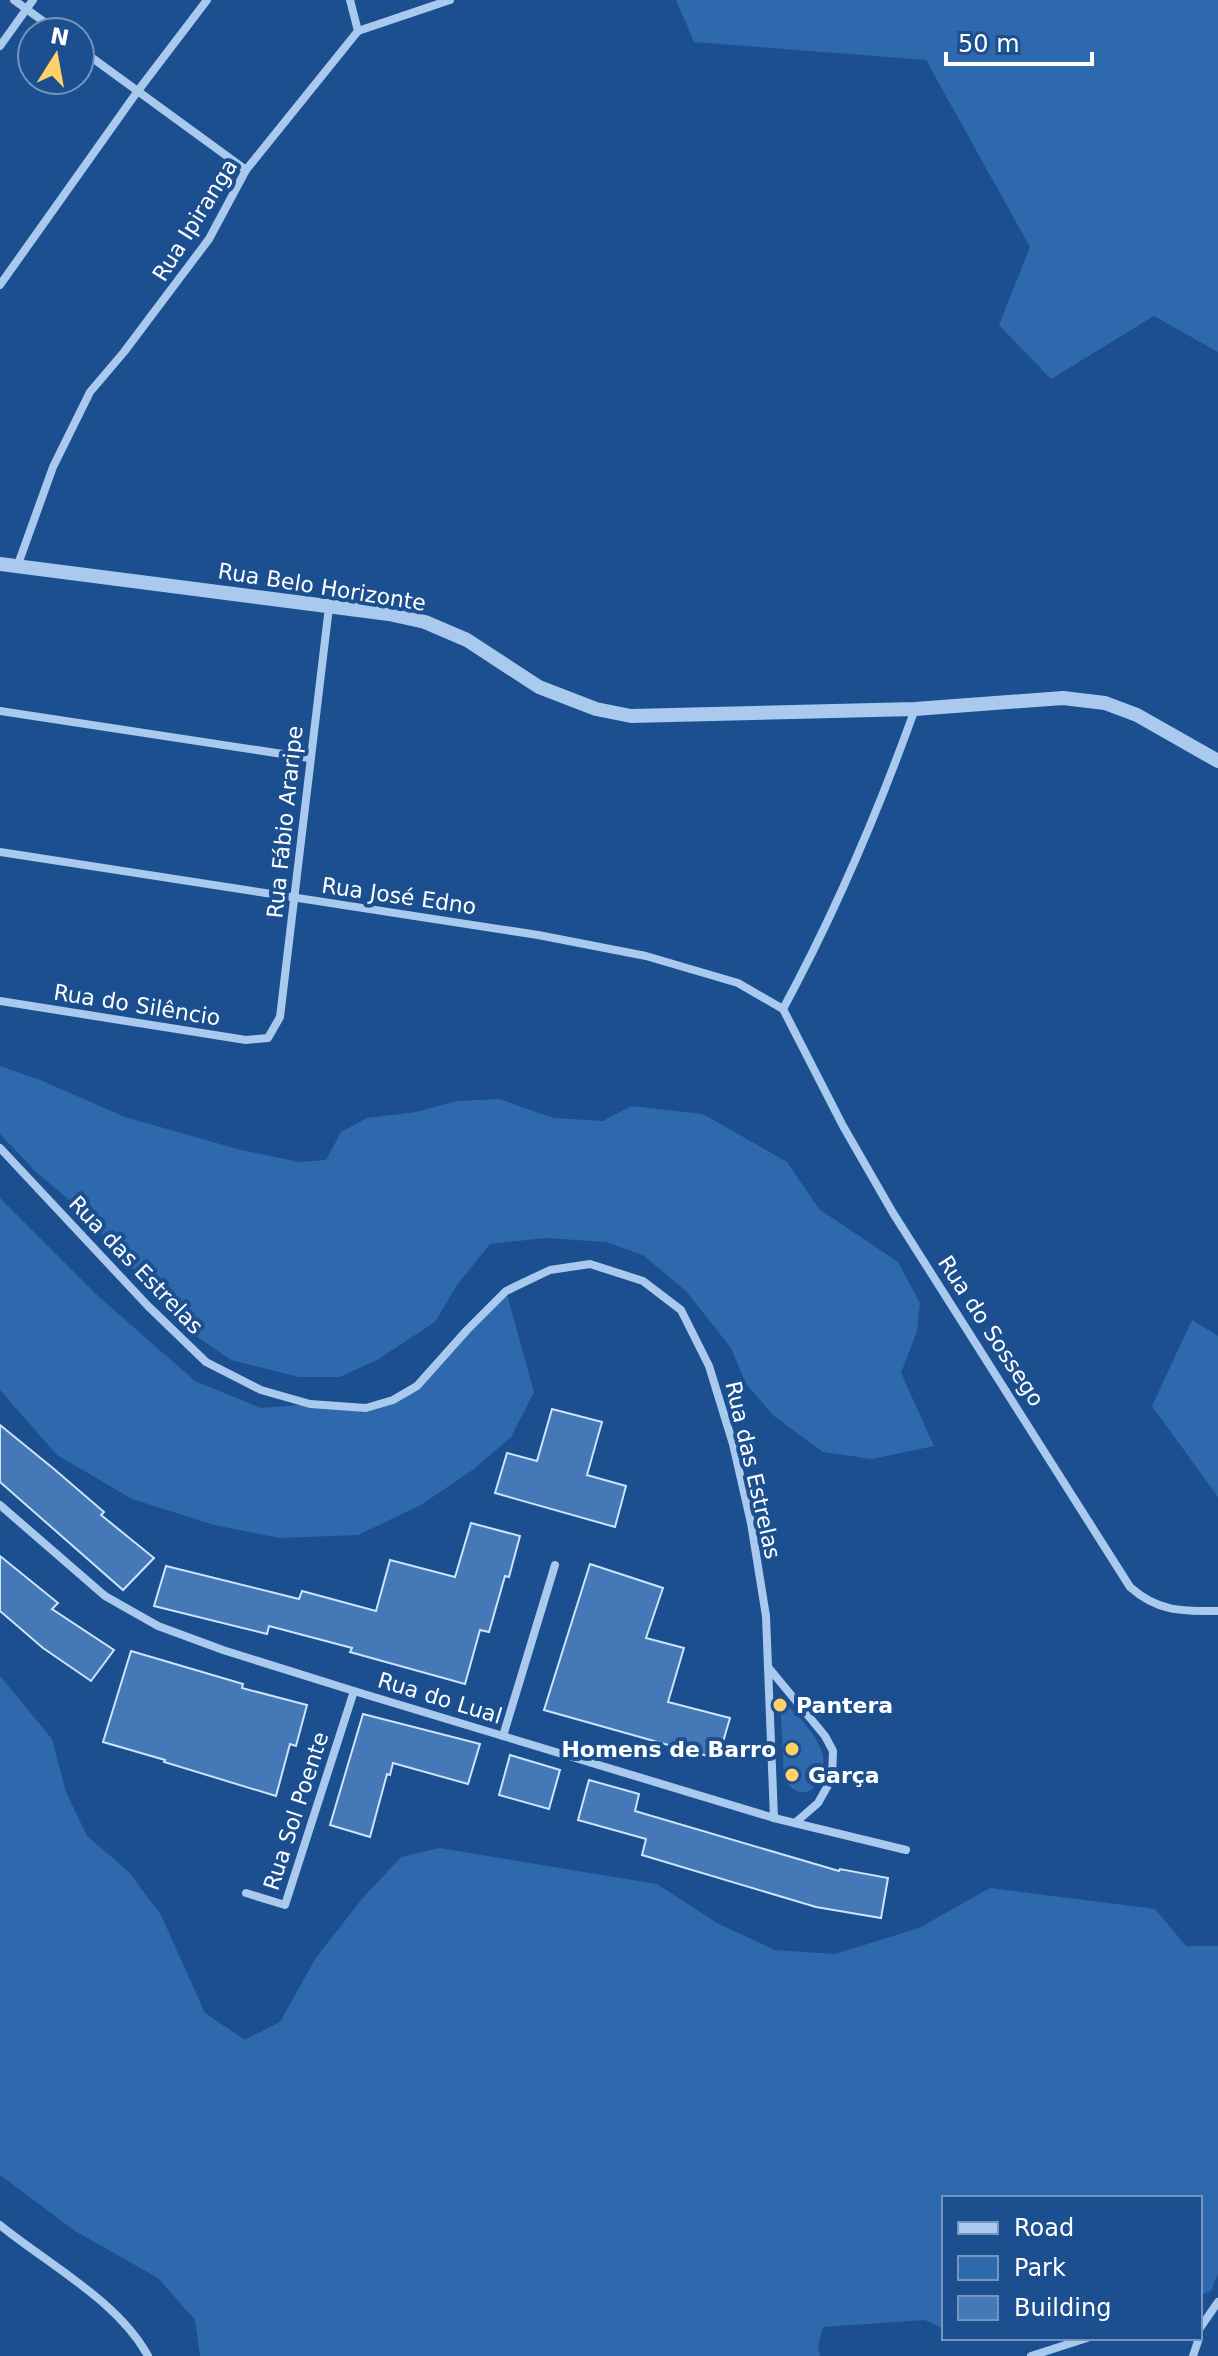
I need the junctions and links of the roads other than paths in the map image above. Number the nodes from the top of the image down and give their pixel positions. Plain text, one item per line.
1 (14, 0) edge
2 (33, 0) edge
3 (207, 0) edge
4 (350, 0) edge
5 (450, 0) edge
6 (27, 9) junction
7 (36, 16) edge
8 (358, 31) junction
9 (0, 46) edge
10 (96, 61) edge
11 (137, 92) junction
12 (246, 170) junction
13 (0, 285) edge
14 (0, 564) edge
15 (17, 568) junction
16 (329, 607) junction
17 (915, 709) junction
18 (0, 711) edge
19 (309, 758) junction
20 (1218, 761) edge
21 (0, 852) edge
22 (295, 899) junction
23 (0, 1001) edge
24 (783, 1009) junction
25 (268, 1038) joint
26 (0, 1148) edge
27 (0, 1505) edge
28 (555, 1565) dead end
29 (1218, 1611) edge
30 (768, 1667) junction
31 (354, 1691) junction
32 (503, 1736) junction
33 (774, 1818) junction
34 (795, 1823) junction
35 (906, 1850) dead end
36 (246, 1893) dead end
37 (0, 2225) edge
38 (1218, 2302) edge
39 (1202, 2325) edge
40 (1081, 2340) edge
41 (148, 2356) edge
42 (1031, 2356) edge

1 - 6 street
2 - 6 street
3 - 11 street
4 - 8 street
5 - 8 street
6 - 7 street
6 - 9 street
8 - 12 street, Rua Ipiranga
10 - 11 street
11 - 12 street
11 - 13 street
12 - 15 street, Rua Ipiranga
14 - 15 street, Rua Belo Horizonte
15 - 16 street, Rua Belo Horizonte
16 - 17 street, Rua Belo Horizonte
16 - 19 street, Rua Fábio Araripe
17 - 20 street, Rua Belo Horizonte
17 - 24 street
18 - 19 street
19 - 22 street, Rua Fábio Araripe
21 - 22 street, Rua José Edno
22 - 24 street, Rua José Edno
22 - 25 street, Rua Fábio Araripe
23 - 25 street, Rua do Silêncio
24 - 29 street, Rua do Sossego
26 - 30 street, Rua das Estrelas
27 - 31 street, Rua do Lual
28 - 32 street
30 - 33 street, Rua das Estrelas
30 - 34 street
31 - 32 street, Rua do Lual
31 - 36 street, Rua Sol Poente
32 - 33 street, Rua do Lual
33 - 34 street, Rua do Lual
34 - 35 street, Rua do Lual
37 - 41 street
38 - 39 street
40 - 42 street

